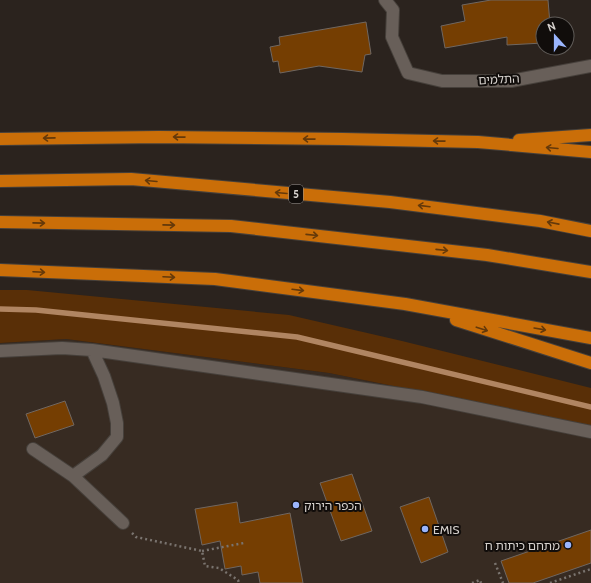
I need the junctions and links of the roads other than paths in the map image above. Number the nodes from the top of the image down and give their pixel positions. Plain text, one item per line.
1 (385, 0) edge
2 (591, 66) edge
3 (591, 135) edge
4 (0, 139) edge
5 (478, 142) junction
6 (591, 152) edge
7 (0, 180) edge
8 (0, 222) edge
9 (591, 231) edge
10 (0, 270) edge
11 (591, 272) edge
12 (405, 304) junction
13 (591, 338) edge
14 (92, 350) junction
15 (0, 351) edge
16 (591, 363) edge
17 (591, 432) edge
18 (33, 449) dead end
19 (73, 476) junction
20 (123, 523) road end

1 - 2 street, התלמים
3 - 5 highway
5 -> 4 highway
6 -> 5 highway
9 -> 7 highway, 5
8 -> 11 highway
10 -> 12 highway
12 -> 13 highway
12 -> 16 highway
14 - 15 street
14 - 17 street
14 - 19 street
18 - 19 street
19 - 20 street

